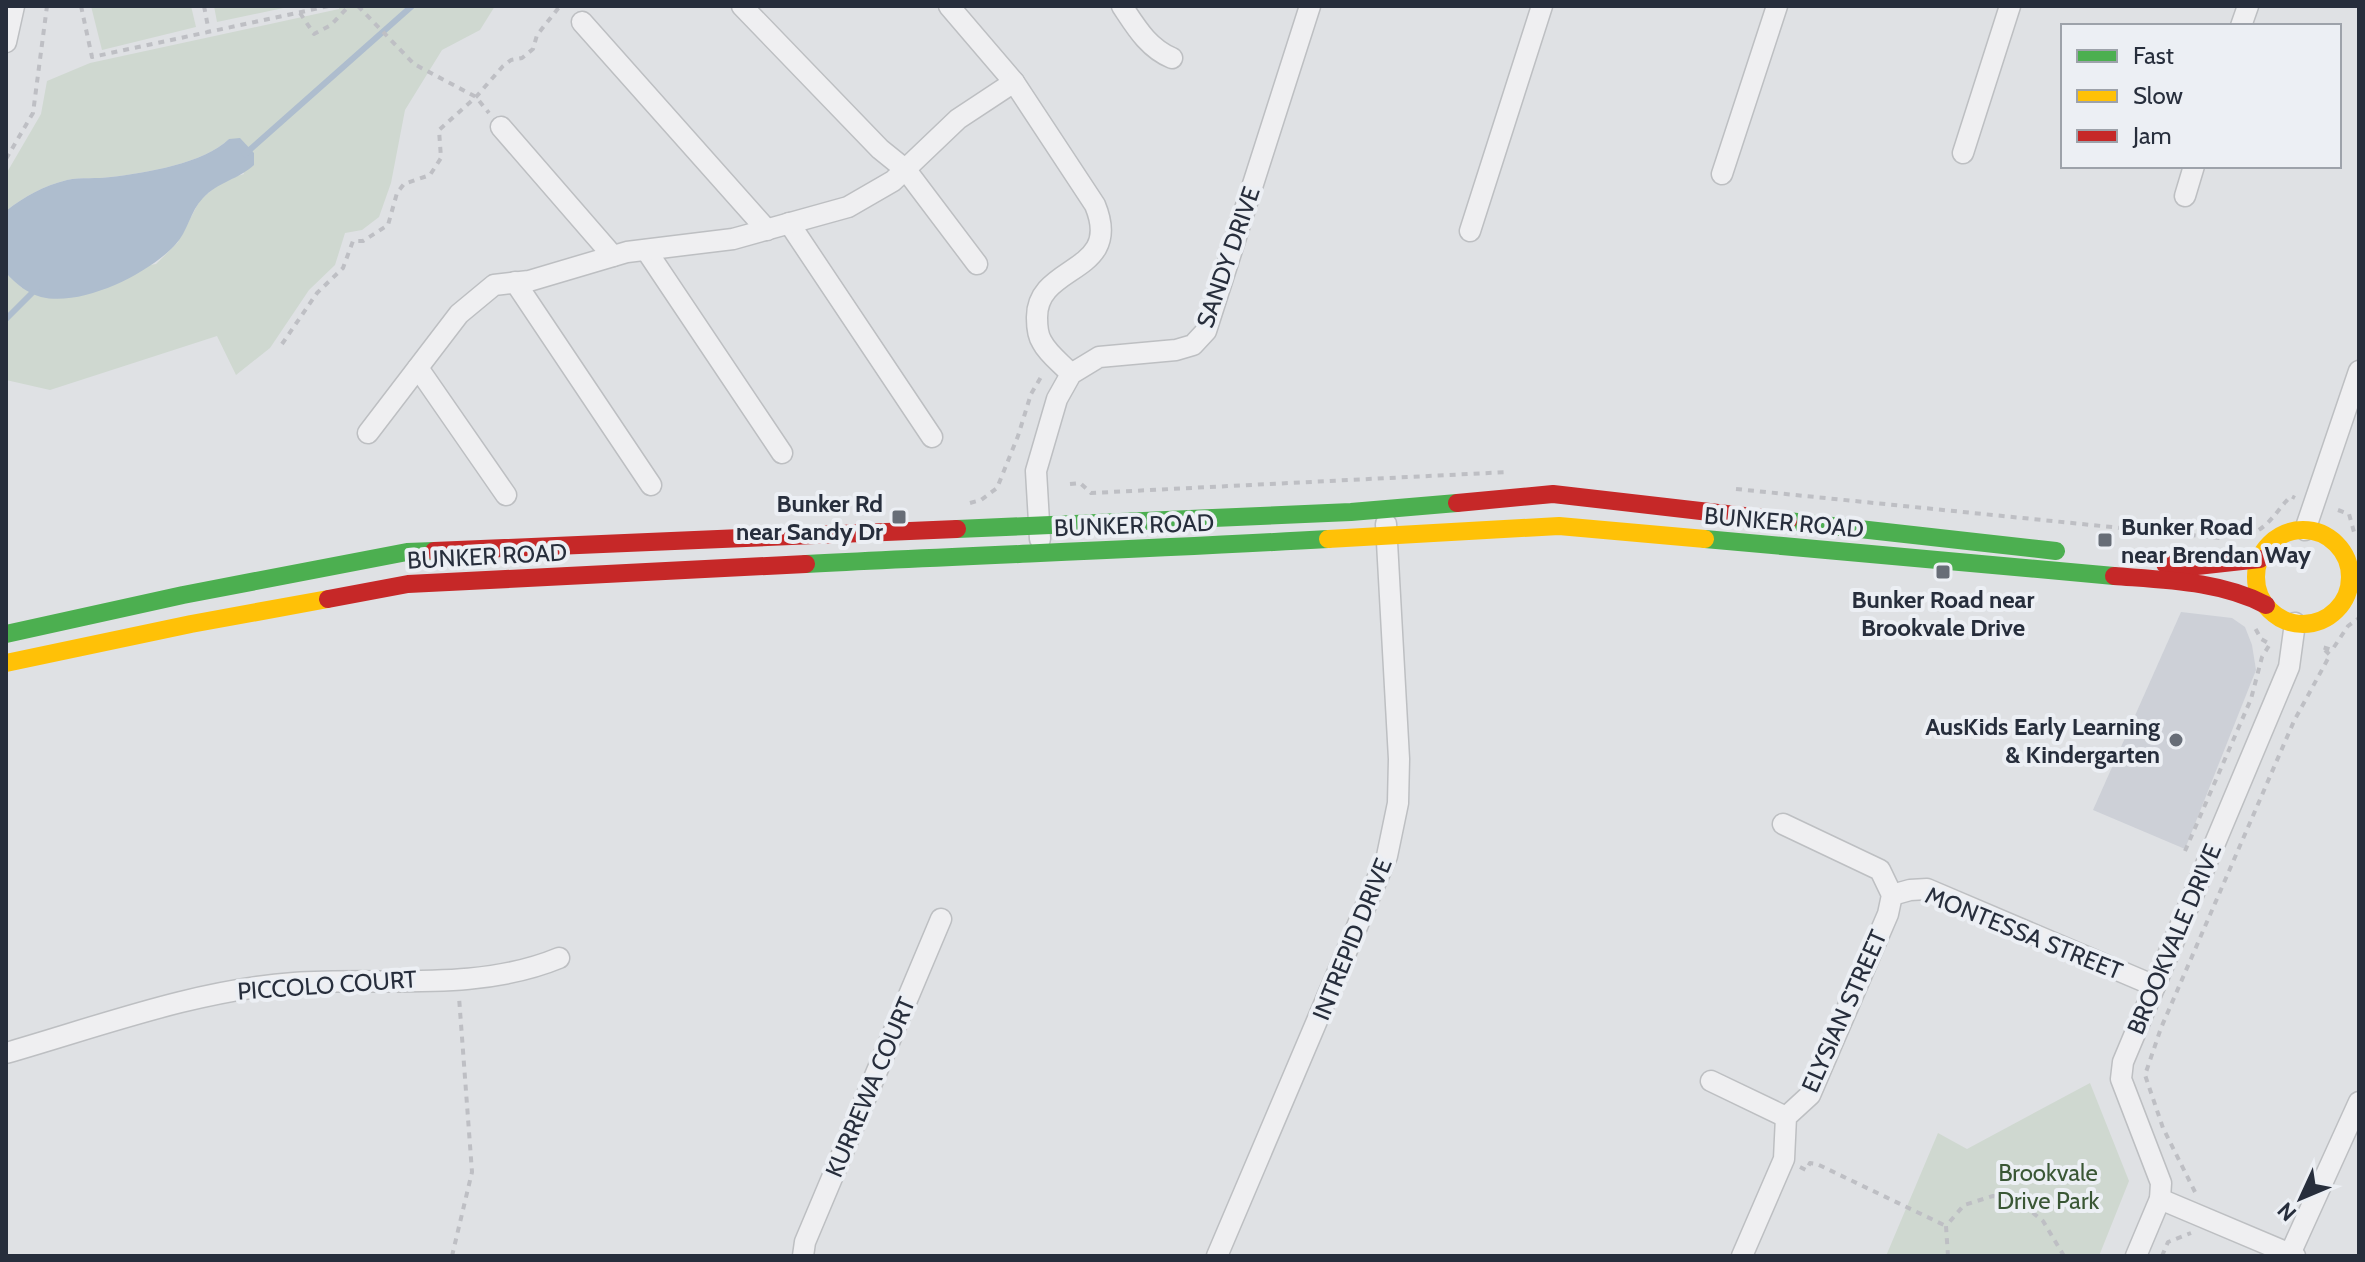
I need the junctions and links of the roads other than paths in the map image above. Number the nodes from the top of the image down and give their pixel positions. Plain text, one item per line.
1 (14, 6) edge
2 (742, 6) edge
3 (1122, 6) edge
4 (1310, 6) edge
5 (1542, 6) edge
6 (1777, 6) edge
7 (2010, 6) edge
8 (953, 7) edge
9 (582, 22) dead end
10 (6, 42) edge
11 (1172, 58) dead end
12 (1014, 82) junction
13 (501, 127) road end
14 (1963, 153) dead end
15 (2193, 168) edge
16 (906, 170) junction
17 (1722, 174) dead end
18 (2185, 196) dead end
19 (789, 223) junction
20 (767, 230) junction
21 (1470, 231) dead end
22 (646, 250) junction
23 (613, 256) junction
24 (977, 264) dead end
25 (515, 282) junction
26 (418, 368) junction
27 (2359, 371) edge
28 (1071, 374) junction
29 (368, 433) dead end
30 (932, 437) dead end
31 (782, 453) dead end
32 (651, 485) dead end
33 (506, 495) dead end
34 (1385, 508) junction
35 (1039, 524) junction
36 (2305, 530) junction
37 (1386, 535) junction
38 (407, 552) junction
39 (1042, 553) junction
40 (2260, 559) junction
41 (408, 584) junction
42 (2354, 591) edge
43 (2266, 605) junction
44 (2295, 623) junction
45 (6, 634) edge
46 (6, 663) edge
47 (1783, 824) dead end
48 (1892, 895) junction
49 (941, 919) dead end
50 (559, 958) dead end
51 (2155, 986) junction
52 (6, 1053) edge
53 (1711, 1081) dead end
54 (2359, 1102) edge
55 (1786, 1117) junction
56 (2160, 1199) junction
57 (2292, 1255) edge
58 (803, 1256) edge
59 (1217, 1256) edge
60 (1742, 1256) edge
61 (2136, 1256) edge

1 - 10 street
2 - 16 street
3 - 11 street
4 - 28 street, SANDY DRIVE
5 - 21 street
6 - 17 street
7 - 14 street
8 - 12 street
9 - 20 street
12 - 16 street
12 - 28 street
13 - 23 street
15 - 18 street
16 - 19 street
16 - 24 street
19 - 20 street
19 - 30 street
20 - 22 street
22 - 23 street
22 - 31 street
23 - 25 street
25 - 26 street
25 - 32 street
26 - 29 street
26 - 33 street
27 - 36 street
28 - 35 street
34 - 35 main road, BUNKER ROAD
34 - 37 street, INTREPID DRIVE
34 - 40 main road, BUNKER ROAD
35 - 38 main road, BUNKER ROAD
35 - 39 street
36 - 40 main road
36 - 42 main road
37 - 39 main road, BUNKER ROAD
37 - 43 main road, BUNKER ROAD
37 - 59 street, INTREPID DRIVE
38 - 41 main road
38 - 45 main road, BUNKER ROAD
39 - 41 main road, BUNKER ROAD
40 - 43 main road
41 - 46 main road, BUNKER ROAD
42 - 44 main road
43 - 44 main road
44 - 51 street, BROOKVALE DRIVE
47 - 48 street
48 - 51 street, MONTESSA STREET
48 - 55 street, ELYSIAN STREET
49 - 58 street, KURREWA COURT
50 - 52 street, PICCOLO COURT
51 - 56 street, BROOKVALE DRIVE
53 - 55 street
54 - 57 street
55 - 60 street, ELYSIAN STREET
56 - 57 street
56 - 61 street

